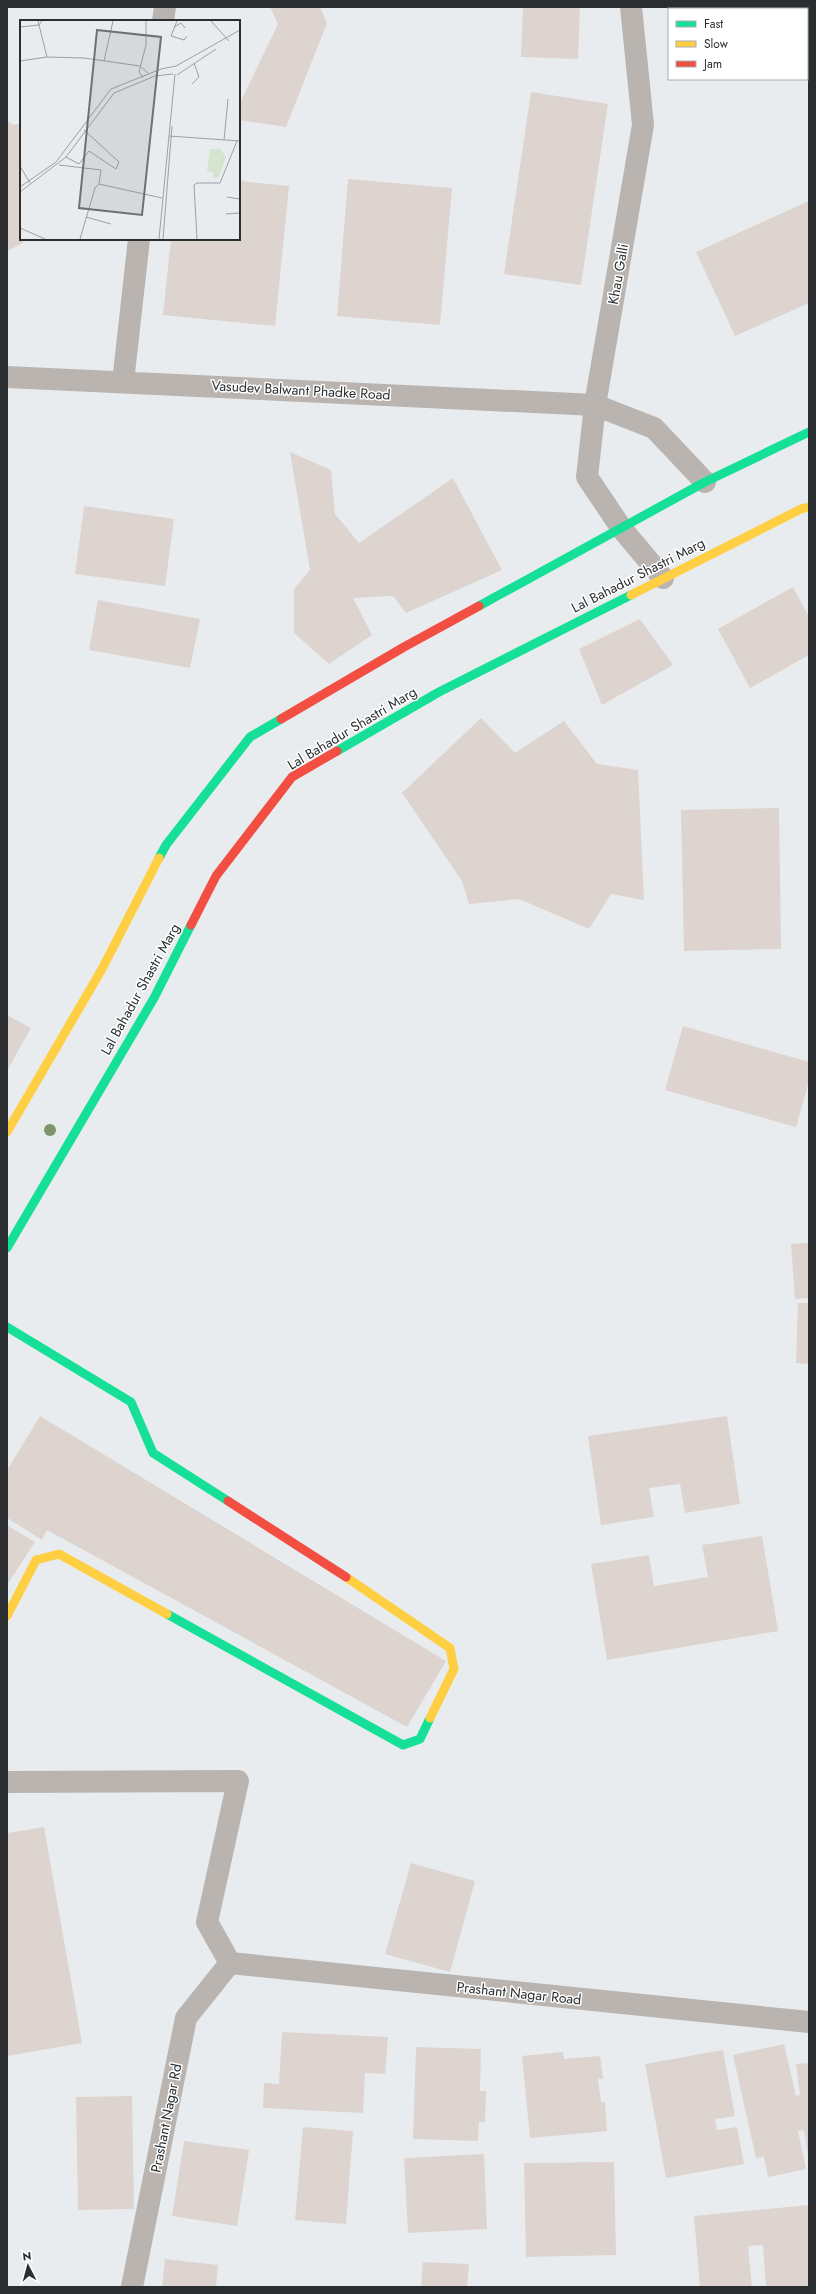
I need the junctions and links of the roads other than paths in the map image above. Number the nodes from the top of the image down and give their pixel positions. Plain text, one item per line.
1 (165, 7) edge
2 (631, 7) edge
3 (164, 20) edge
4 (139, 240) edge
5 (7, 377) edge
6 (123, 382) junction
7 (595, 405) junction
8 (809, 432) edge
9 (705, 482) junction
10 (809, 507) edge
11 (622, 529) junction
12 (663, 578) junction
13 (7, 1132) edge
14 (7, 1248) edge
15 (7, 1327) edge
16 (7, 1616) edge
17 (7, 1782) edge
18 (230, 1963) junction
19 (809, 2022) edge
20 (132, 2287) edge

1 - 3 street
2 - 7 street, Khau Galli
4 - 6 street
5 - 6 street, Vasudev Balwant Phadke Road
6 - 7 street, Vasudev Balwant Phadke Road
7 - 9 street, Vasudev Balwant Phadke Road
7 - 11 street, Khau Galli
8 - 9 main road
9 - 11 main road
10 - 12 main road, Lal Bahadur Shastri Marg
11 - 12 street, Khau Galli
11 - 13 main road
12 - 14 main road, Lal Bahadur Shastri Marg
15 - 16 main road
17 - 18 street
18 - 19 street, Prashant Nagar Road
18 - 20 street, Prashant Nagar Rd

